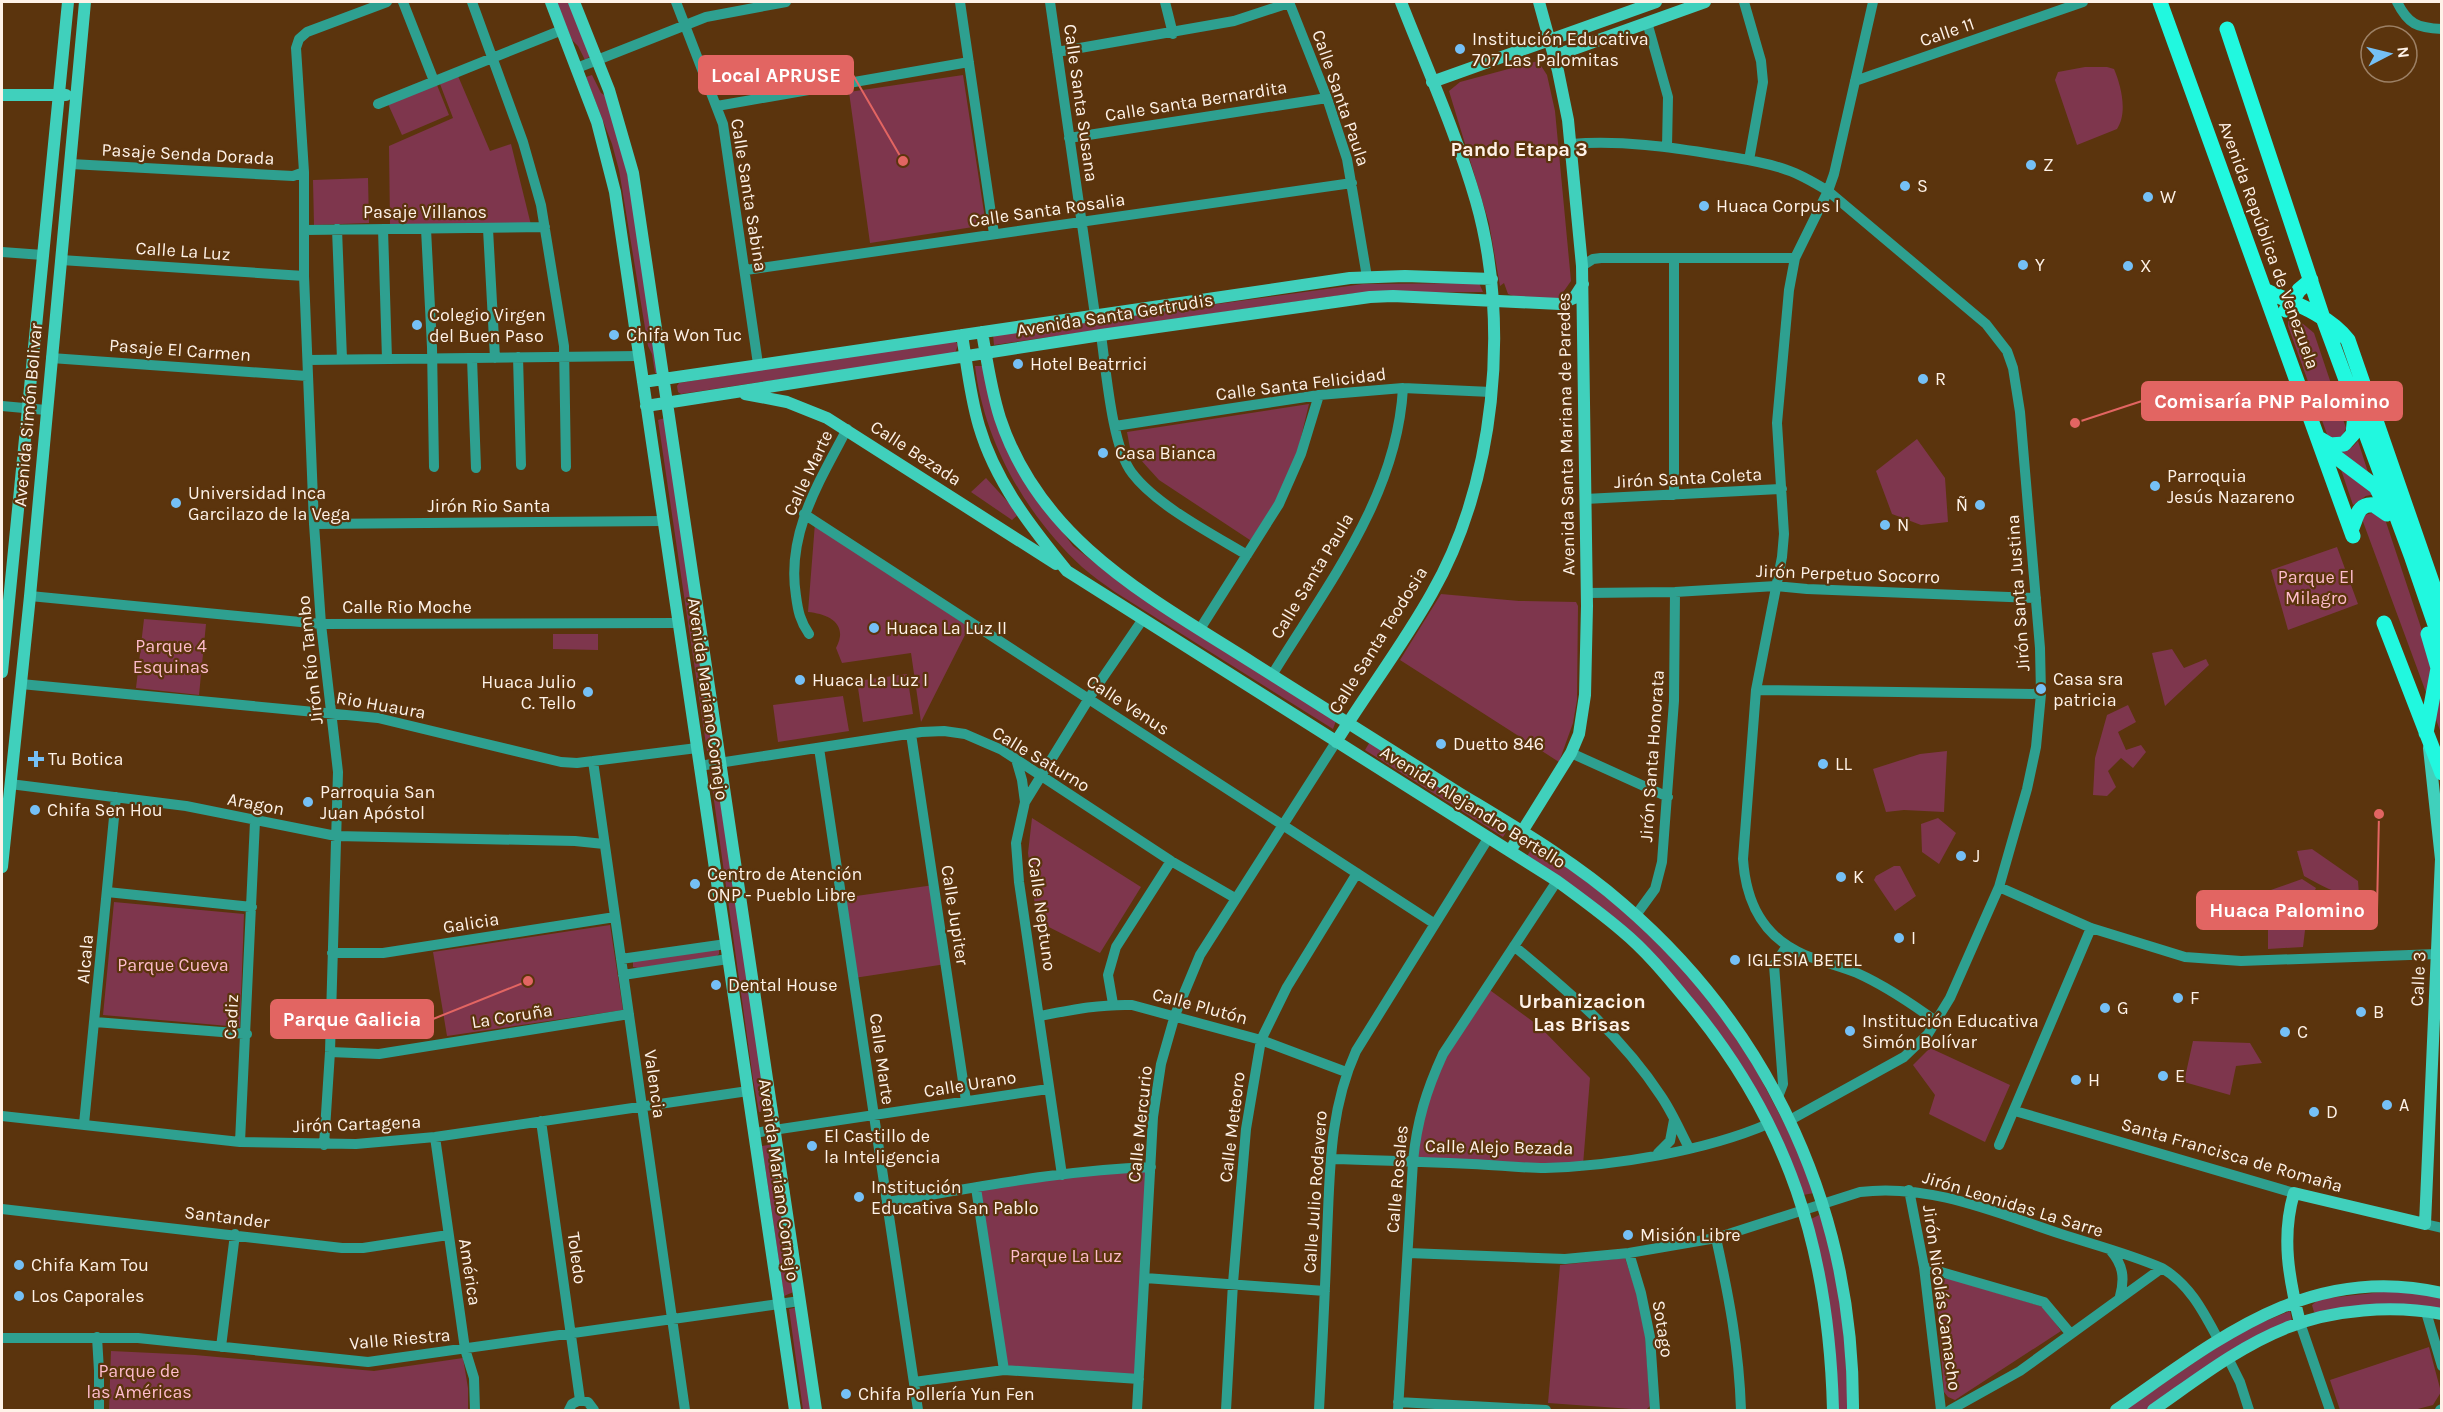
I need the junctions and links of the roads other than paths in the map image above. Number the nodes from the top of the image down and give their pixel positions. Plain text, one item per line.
1 (68, 2) edge
2 (85, 2) edge
3 (387, 2) edge
4 (403, 2) edge
5 (472, 2) edge
6 (551, 2) edge
7 (574, 2) edge
8 (676, 2) edge
9 (786, 2) edge
10 (960, 2) edge
11 (1050, 2) edge
12 (1165, 2) edge
13 (1289, 2) edge
14 (1401, 2) edge
15 (1539, 2) edge
16 (1656, 2) edge
17 (1705, 2) edge
18 (1744, 2) edge
19 (1873, 2) edge
20 (2083, 2) edge
21 (2160, 2) edge
22 (2397, 2) edge
23 (1647, 22) junction
24 (685, 24) junction
25 (2227, 29) dead end
26 (2442, 29) edge
27 (562, 30) junction
28 (1173, 34) junction
29 (1550, 38) junction
30 (1057, 52) junction
31 (1554, 56) junction
32 (493, 57) junction
33 (597, 60) junction
34 (969, 62) junction
35 (577, 68) junction
36 (434, 81) junction
37 (1856, 81) junction
38 (1432, 82) junction
39 (2, 94) edge
40 (60, 95) junction
41 (76, 95) junction
42 (1327, 98) junction
43 (378, 104) dead end
44 (717, 106) junction
45 (1070, 138) junction
46 (1571, 144) junction
47 (1667, 147) junction
48 (1749, 160) junction
49 (71, 164) junction
50 (304, 172) junction
51 (1352, 183) junction
52 (1828, 191) junction
53 (1081, 222) junction
54 (545, 227) junction
55 (337, 229) junction
56 (383, 229) junction
57 (426, 229) junction
58 (488, 229) junction
59 (305, 230) junction
60 (994, 234) junction
61 (2, 252) edge
62 (43, 255) junction
63 (1674, 258) junction
64 (1795, 258) junction
65 (60, 260) junction
66 (1582, 266) junction
67 (746, 270) junction
68 (304, 276) junction
69 (1367, 277) junction
70 (1492, 279) junction
71 (2311, 280) junction
72 (1583, 284) junction
73 (2266, 291) junction
74 (1494, 302) junction
75 (2291, 302) junction
76 (1095, 315) junction
77 (2323, 318) junction
78 (2280, 330) junction
79 (982, 332) junction
80 (962, 334) junction
81 (1101, 335) junction
82 (986, 353) junction
83 (639, 356) junction
84 (966, 356) junction
85 (518, 357) junction
86 (564, 357) junction
87 (51, 358) junction
88 (432, 358) junction
89 (472, 358) junction
90 (495, 358) junction
91 (342, 359) junction
92 (387, 359) junction
93 (308, 360) junction
94 (758, 364) junction
95 (307, 376) junction
96 (664, 378) junction
97 (643, 382) junction
98 (1403, 388) junction
99 (734, 393) junction
100 (1491, 393) junction
101 (1320, 395) junction
102 (668, 403) junction
103 (2, 406) edge
104 (646, 406) junction
105 (27, 408) junction
106 (2355, 409) junction
107 (46, 410) junction
108 (1115, 426) junction
109 (847, 429) junction
110 (2319, 441) junction
111 (521, 465) dead end
112 (434, 467) dead end
113 (566, 467) dead end
114 (476, 468) dead end
115 (1782, 489) junction
116 (1674, 495) junction
117 (1590, 499) junction
118 (804, 514) junction
119 (2387, 514) junction
120 (663, 521) junction
121 (314, 524) junction
122 (1247, 555) junction
123 (1067, 572) junction
124 (1776, 586) junction
125 (1675, 592) junction
126 (1586, 593) junction
127 (30, 597) junction
128 (2036, 598) junction
129 (2442, 611) edge
130 (1143, 619) junction
131 (2384, 622) dead end
132 (678, 623) junction
133 (321, 624) junction
134 (1200, 629) junction
135 (809, 634) dead end
136 (2442, 645) edge
137 (2, 650) edge
138 (2, 672) edge
139 (1272, 675) junction
140 (21, 684) junction
141 (1756, 690) junction
142 (2041, 694) junction
143 (1090, 699) junction
144 (332, 713) junction
145 (1347, 724) junction
146 (911, 734) junction
147 (2427, 735) junction
148 (1336, 742) junction
149 (697, 748) junction
150 (819, 748) junction
151 (1571, 753) junction
152 (1016, 759) junction
153 (593, 761) junction
154 (721, 763) junction
155 (699, 766) junction
156 (2442, 773) edge
157 (1041, 776) junction
158 (10, 784) junction
159 (116, 797) junction
160 (1668, 797) junction
161 (1025, 802) junction
162 (255, 821) junction
163 (1284, 825) junction
164 (1523, 832) junction
165 (336, 836) junction
166 (1489, 837) junction
167 (604, 844) junction
168 (1510, 851) junction
169 (1171, 861) junction
170 (2, 867) edge
171 (1357, 873) junction
172 (1557, 881) junction
173 (1998, 887) junction
174 (107, 892) junction
175 (1235, 898) junction
176 (252, 907) junction
177 (1636, 915) junction
178 (615, 918) junction
179 (1435, 924) junction
180 (2091, 928) junction
181 (726, 944) junction
182 (1514, 946) junction
183 (1787, 946) junction
184 (332, 953) junction
185 (2437, 954) junction
186 (621, 959) junction
187 (728, 959) junction
188 (2439, 973) edge
189 (623, 975) junction
190 (1113, 1004) junction
191 (629, 1014) junction
192 (1175, 1015) junction
193 (1040, 1016) junction
194 (96, 1022) junction
195 (1937, 1022) junction
196 (246, 1034) junction
197 (1261, 1040) junction
198 (330, 1052) junction
199 (1346, 1072) junction
200 (1048, 1089) junction
201 (748, 1091) junction
202 (1778, 1096) junction
203 (966, 1101) junction
204 (642, 1106) junction
205 (2015, 1110) junction
206 (874, 1115) junction
207 (2, 1116) edge
208 (1674, 1120) junction
209 (1790, 1120) junction
210 (541, 1121) junction
211 (1768, 1124) junction
212 (84, 1125) junction
213 (775, 1130) junction
214 (754, 1133) junction
215 (435, 1137) junction
216 (240, 1142) junction
217 (324, 1145) junction
218 (1999, 1145) dead end
219 (1689, 1148) junction
220 (1658, 1154) junction
221 (1331, 1159) junction
222 (1413, 1161) junction
223 (1151, 1167) junction
224 (1062, 1175) junction
225 (976, 1188) junction
226 (1909, 1190) junction
227 (2294, 1193) junction
228 (887, 1202) junction
229 (1823, 1203) junction
230 (2, 1209) edge
231 (1803, 1209) junction
232 (2425, 1224) junction
233 (2442, 1228) edge
234 (234, 1234) junction
235 (448, 1235) junction
236 (1716, 1238) junction
237 (2111, 1251) junction
238 (1408, 1253) junction
239 (1629, 1253) junction
240 (1924, 1267) junction
241 (2162, 1268) junction
242 (1145, 1278) junction
243 (1233, 1283) junction
244 (1325, 1291) junction
245 (2442, 1293) edge
246 (2121, 1296) junction
247 (800, 1301) junction
248 (2295, 1301) junction
249 (779, 1304) junction
250 (2426, 1312) junction
251 (2442, 1314) edge
252 (672, 1319) junction
253 (2300, 1323) junction
254 (570, 1333) junction
255 (2070, 1333) junction
256 (97, 1337) junction
257 (2, 1338) edge
258 (2218, 1339) junction
259 (220, 1347) junction
260 (465, 1349) junction
261 (2228, 1358) junction
262 (2442, 1366) edge
263 (1004, 1370) junction
264 (1139, 1379) junction
265 (914, 1382) junction
266 (580, 1400) junction
267 (1398, 1406) edge
268 (99, 1410) edge
269 (476, 1410) edge
270 (569, 1410) edge
271 (594, 1410) edge
272 (685, 1410) edge
273 (795, 1410) edge
274 (816, 1410) edge
275 (918, 1410) edge
276 (1137, 1410) edge
277 (1226, 1410) edge
278 (1319, 1410) edge
279 (1546, 1410) edge
280 (1655, 1410) edge
281 (1741, 1410) edge
282 (1833, 1410) edge
283 (1853, 1410) edge
284 (1941, 1410) edge
285 (1950, 1410) edge
286 (2116, 1410) edge
287 (2153, 1410) edge
288 (2249, 1410) edge
289 (2330, 1410) edge

1 - 40 main road, Avenida Simón Bolivar
2 - 41 main road, Avenida Simón Bolivar
3 - 50 street, Jirón Río Tambo
4 - 36 street
5 - 32 street
6 - 27 main road, Avenida Mariano Cornejo
7 - 33 main road, Avenida Mariano Cornejo
8 - 24 street, Calle Santa Sabina
9 - 24 street
10 - 34 street
11 - 30 street, Calle Santa Susana
12 - 28 street
13 - 28 street
13 - 42 street, Calle Santa Paula
14 - 38 main road, Calle Santa Teodosia
15 - 29 main road, Avenida Santa Mariana de Paredes
16 - 29 main road
17 - 23 main road
18 - 48 street
19 - 37 street
20 - 37 street, Calle 11
21 - 73 main road, Avenida República de Venezuela
22 - 26 street
23 - 31 main road
23 - 47 street
24 - 33 street
24 - 44 street, Calle Santa Sabina
25 - 71 main road, Avenida República de Venezuela
27 - 32 street
27 - 35 main road, Avenida Mariano Cornejo
28 - 30 street
29 - 31 main road, Avenida Santa Mariana de Paredes
29 - 38 main road
30 - 45 street, Calle Santa Susana
31 - 46 main road, Avenida Santa Mariana de Paredes
32 - 36 street
32 - 54 street
33 - 35 street
33 - 96 main road, Avenida Mariano Cornejo
34 - 44 street
34 - 60 street
35 - 83 main road, Avenida Mariano Cornejo
36 - 43 street
37 - 52 street
38 - 70 main road, Calle Santa Teodosia
39 - 40 main road
40 - 41 main road
40 - 62 main road, Avenida Simón Bolivar
41 - 49 main road, Avenida Simón Bolivar
42 - 45 street, Calle Santa Bernardita
42 - 51 street, Calle Santa Paula
44 - 67 street, Calle Santa Sabina
45 - 53 street, Calle Santa Susana
46 - 47 street, Jirón Santa Justina
46 - 66 main road, Avenida Santa Mariana de Paredes
47 - 48 street, Jirón Santa Justina
48 - 52 street, Jirón Santa Justina
49 - 50 street, Pasaje Senda Dorada
49 - 65 main road, Avenida Simón Bolivar
50 - 59 street, Jirón Río Tambo
51 - 53 street, Calle Santa Rosalia
51 - 69 street, Calle Santa Paula
52 - 64 street
52 - 128 street, Jirón Santa Justina
53 - 60 street, Calle Santa Rosalia
53 - 76 street, Calle Santa Susana
54 - 58 street, Pasaje Villanos
54 - 86 street
55 - 56 street, Pasaje Villanos
55 - 59 street, Pasaje Villanos
55 - 91 street
56 - 57 street, Pasaje Villanos
56 - 92 street
57 - 58 street, Pasaje Villanos
57 - 88 street
58 - 90 street
59 - 68 street, Jirón Río Tambo
60 - 67 street, Calle Santa Rosalia
61 - 62 street
62 - 105 main road, Avenida Simón Bolivar
63 - 64 street
63 - 66 street
63 - 116 street
64 - 115 street
65 - 68 street, Calle La Luz
65 - 87 main road, Avenida Simón Bolivar
66 - 72 main road, Avenida Santa Mariana de Paredes
67 - 94 street, Calle Santa Sabina
68 - 93 street, Jirón Río Tambo
69 - 70 main road, Avenida Santa Gertrudis
69 - 76 main road, Avenida Santa Gertrudis
70 - 74 main road, Calle Santa Teodosia
71 - 75 main road
71 - 77 main road, Avenida República de Venezuela
72 - 74 main road, Avenida Santa Gertrudis
72 - 117 main road, Avenida Santa Mariana de Paredes
73 - 75 main road
73 - 78 main road, Avenida República de Venezuela
74 - 81 main road, Avenida Santa Gertrudis
74 - 100 main road, Calle Santa Teodosia
75 - 77 main road
75 - 78 main road
76 - 79 main road, Avenida Santa Gertrudis
77 - 106 main road, Avenida República de Venezuela
77 - 129 main road, Avenida República de Venezuela
78 - 110 main road, Avenida República de Venezuela
79 - 80 main road, Avenida Santa Gertrudis
79 - 82 main road, Avenida Alejandro Bertello
80 - 84 main road, Avenida Alejandro Bertello
80 - 94 main road, Avenida Santa Gertrudis
81 - 82 main road, Avenida Santa Gertrudis
81 - 108 street
82 - 84 main road, Avenida Santa Gertrudis
82 - 134 main road, Avenida Alejandro Bertello
83 - 86 street
83 - 97 main road, Avenida Mariano Cornejo
84 - 99 main road, Avenida Santa Gertrudis
84 - 123 main road, Avenida Alejandro Bertello
85 - 86 street
85 - 90 street
85 - 111 street
86 - 113 street
87 - 95 street, Pasaje El Carmen
87 - 107 main road, Avenida Simón Bolivar
88 - 89 street
88 - 92 street
88 - 112 street
89 - 90 street
89 - 114 street
91 - 92 street
91 - 93 street
93 - 95 street, Jirón Río Tambo
94 - 96 main road, Avenida Santa Gertrudis
95 - 121 street, Jirón Río Tambo
96 - 97 main road, Avenida Santa Gertrudis
96 - 102 main road, Avenida Mariano Cornejo
97 - 104 main road, Avenida Mariano Cornejo
98 - 100 street, Calle Santa Felicidad
98 - 101 street, Calle Santa Felicidad
98 - 139 street, Calle Santa Paula
99 - 102 main road, Avenida Santa Gertrudis
99 - 109 main road, Calle Bezada
100 - 145 main road, Calle Santa Teodosia
101 - 108 street, Calle Santa Felicidad
101 - 122 street
102 - 104 main road, Avenida Santa Gertrudis
102 - 154 main road, Avenida Mariano Cornejo
103 - 105 street
104 - 120 main road, Avenida Mariano Cornejo
105 - 107 street
105 - 137 main road, Avenida Simón Bolivar
106 - 110 main road
106 - 136 main road, Avenida República de Venezuela
107 - 127 main road, Avenida Simón Bolivar
108 - 122 street
109 - 118 street, Calle Marte
109 - 123 main road, Calle Bezada
110 - 119 main road
110 - 119 main road, Avenida República de Venezuela
115 - 116 street, Jirón Santa Coleta
115 - 124 street
116 - 117 street, Jirón Santa Coleta
117 - 126 main road, Avenida Santa Mariana de Paredes
118 - 135 street, Calle Marte
118 - 143 street, Calle Venus
119 - 147 main road
120 - 121 street, Jirón Rio Santa
120 - 132 main road, Avenida Mariano Cornejo
121 - 133 street, Jirón Río Tambo
122 - 134 street
123 - 130 main road, Avenida Alejandro Bertello
124 - 125 street, Jirón Perpetuo Socorro
124 - 128 street, Jirón Perpetuo Socorro
124 - 141 street
125 - 126 street, Jirón Perpetuo Socorro
125 - 160 street, Jirón Santa Honorata
126 - 151 main road, Avenida Santa Mariana de Paredes
127 - 133 street, Calle Rio Moche
127 - 140 main road, Avenida Simón Bolivar
128 - 142 street, Jirón Santa Justina
130 - 143 street, Calle Neptuno
130 - 148 main road, Avenida Alejandro Bertello
131 - 147 main road
132 - 133 street, Calle Rio Moche
132 - 149 main road, Avenida Mariano Cornejo
133 - 144 street, Jirón Río Tambo
134 - 139 main road, Avenida Alejandro Bertello
137 - 138 main road, Avenida Simón Bolivar
139 - 145 main road, Avenida Alejandro Bertello
140 - 144 street, Rio Huaura
140 - 158 main road, Avenida Simón Bolivar
141 - 142 street
141 - 183 street
142 - 173 street, Jirón Santa Justina
143 - 157 street, Calle Neptuno
143 - 163 street, Calle Venus
144 - 153 street, Rio Huaura
144 - 165 street, Jirón Río Tambo
145 - 148 main road, Calle Santa Teodosia
145 - 164 main road, Avenida Alejandro Bertello
146 - 150 street, Calle Saturno
146 - 152 street, Calle Saturno
146 - 203 street, Calle Jupiter
147 - 156 main road
147 - 185 main road, Calle 3
148 - 163 street, Calle Mercurio
148 - 166 main road, Avenida Alejandro Bertello
149 - 153 street, Rio Huaura
149 - 155 main road, Avenida Mariano Cornejo
150 - 154 street, Calle Saturno
150 - 206 street, Calle Marte
151 - 160 street
151 - 164 main road, Avenida Santa Mariana de Paredes
152 - 157 street, Calle Saturno
152 - 161 street
153 - 167 street, Valencia
154 - 155 street, Calle Saturno
154 - 213 main road, Avenida Mariano Cornejo
155 - 181 main road, Avenida Mariano Cornejo
157 - 161 street, Calle Neptuno
157 - 169 street, Calle Saturno
158 - 159 street, Aragon
158 - 170 main road, Avenida Simón Bolivar
159 - 162 street, Aragon
159 - 174 street, Alcala
160 - 177 street, Jirón Santa Honorata
161 - 193 street, Calle Neptuno
162 - 165 street, Aragon
162 - 176 street, Cadiz
163 - 171 street, Calle Venus
163 - 175 street, Calle Mercurio
164 - 168 main road, Avenida Santa Mariana de Paredes
164 - 177 main road, Avenida Alejandro Bertello
165 - 167 street, Aragon
165 - 184 street, Jirón Río Tambo
166 - 168 main road, Avenida Alejandro Bertello
166 - 179 street, Calle Julio Rodavero
167 - 178 street, Valencia
168 - 172 main road, Avenida Alejandro Bertello
169 - 175 street, Calle Saturno
169 - 190 street
171 - 179 street, Calle Venus
171 - 197 street, Calle Meteoro
172 - 182 street, Calle Rosales
172 - 211 main road, Avenida Alejandro Bertello
173 - 180 street
173 - 195 street, Jirón Santa Justina
174 - 176 street
174 - 194 street, Alcala
175 - 192 street, Calle Mercurio
176 - 196 street, Cadiz
177 - 202 main road, Avenida Alejandro Bertello
178 - 184 street, Galicia
178 - 186 street, Valencia
179 - 199 street, Calle Julio Rodavero
180 - 185 street
180 - 205 street
181 - 186 street
181 - 187 main road, Avenida Mariano Cornejo
182 - 208 street
182 - 222 street, Calle Rosales
183 - 195 street
183 - 202 street
184 - 198 street, Jirón Río Tambo
185 - 188 main road, Calle 3
186 - 189 street, Valencia
187 - 189 street
187 - 201 main road, Avenida Mariano Cornejo
188 - 232 main road, Calle 3
189 - 191 street, Valencia
190 - 192 street, Calle Plutón
190 - 193 street, Calle Plutón
191 - 198 street, La Coruña
191 - 204 street, Valencia
192 - 197 street, Calle Plutón
192 - 223 street, Calle Mercurio
193 - 200 street, Calle Neptuno
194 - 196 street
194 - 212 street, Alcala
195 - 209 street, Jirón Santa Justina
196 - 216 street, Cadiz
197 - 199 street, Calle Plutón
197 - 243 street, Calle Meteoro
198 - 217 street, Jirón Río Tambo
199 - 221 street, Calle Julio Rodavero
200 - 203 street, Calle Urano
200 - 224 street, Calle Neptuno
201 - 204 street, Jirón Cartagena
201 - 214 main road, Avenida Mariano Cornejo
202 - 209 main road, Avenida Alejandro Bertello
203 - 206 street, Calle Urano
204 - 210 street, Jirón Cartagena
204 - 252 street, Valencia
205 - 218 street
205 - 227 street, Santa Francisca de Romaña
206 - 213 street, Calle Urano
206 - 228 street, Calle Marte
207 - 212 street, Jirón Cartagena
208 - 219 street
208 - 220 street
209 - 229 main road, Avenida Alejandro Bertello
210 - 215 street, Jirón Cartagena
210 - 254 street, Toledo
211 - 219 street, Calle Alejo Bezada
211 - 231 main road, Avenida Alejandro Bertello
212 - 216 street, Jirón Cartagena
213 - 214 street, Calle Urano
213 - 247 main road, Avenida Mariano Cornejo
214 - 249 main road, Avenida Mariano Cornejo
215 - 217 street, Jirón Cartagena
215 - 235 street, América
216 - 217 street, Jirón Cartagena
219 - 220 street, Calle Alejo Bezada
220 - 222 street, Calle Alejo Bezada
221 - 222 street, Calle Alejo Bezada
221 - 244 street, Calle Julio Rodavero
222 - 238 street, Calle Rosales
223 - 224 street
223 - 242 street, Calle Mercurio
224 - 225 street
225 - 228 street
225 - 263 street
226 - 229 street, Jirón Leonidas La Sarre
226 - 237 street, Jirón Leonidas La Sarre
226 - 240 street, Jirón Nicolás Camacho
227 - 232 main road, Santa Francisca de Romaña
227 - 248 main road
228 - 265 street, Calle Marte
229 - 231 street, Jirón Leonidas La Sarre
229 - 283 main road, Avenida Alejandro Bertello
230 - 234 street, Santander
231 - 236 street, Jirón Leonidas La Sarre
231 - 282 main road, Avenida Alejandro Bertello
232 - 233 street, Santa Francisca de Romaña
234 - 235 street, Santander
234 - 259 street
235 - 260 street, América
236 - 239 street, Jirón Leonidas La Sarre
236 - 281 street
237 - 241 street, Jirón Leonidas La Sarre
237 - 246 street
238 - 239 street, Jirón Leonidas La Sarre
238 - 267 street, Calle Rosales
239 - 280 street, Sotago
240 - 255 street
240 - 284 street, Jirón Nicolás Camacho
241 - 246 street
241 - 258 street, Jirón Leonidas La Sarre
242 - 243 street
242 - 264 street, Calle Mercurio
243 - 244 street
243 - 277 street, Calle Meteoro
244 - 278 street, Calle Julio Rodavero
245 - 248 main road
246 - 255 street
247 - 249 street, Valle Riestra
247 - 274 main road, Avenida Mariano Cornejo
248 - 253 main road
248 - 258 main road
249 - 252 street, Valle Riestra
249 - 273 main road, Avenida Mariano Cornejo
250 - 251 main road
250 - 253 main road
250 - 262 street
252 - 254 street, Valle Riestra
252 - 272 street, Valencia
253 - 261 main road
253 - 289 street
254 - 260 street, Valle Riestra
254 - 266 street, Toledo
255 - 285 street
256 - 257 street, Valle Riestra
256 - 259 street, Valle Riestra
256 - 268 street
258 - 286 main road
259 - 260 street, Valle Riestra
260 - 269 street, América
261 - 287 main road
261 - 288 street
263 - 264 street
263 - 265 street
264 - 276 street, Calle Mercurio
265 - 275 street, Calle Marte
266 - 270 street
266 - 271 street
267 - 279 street

